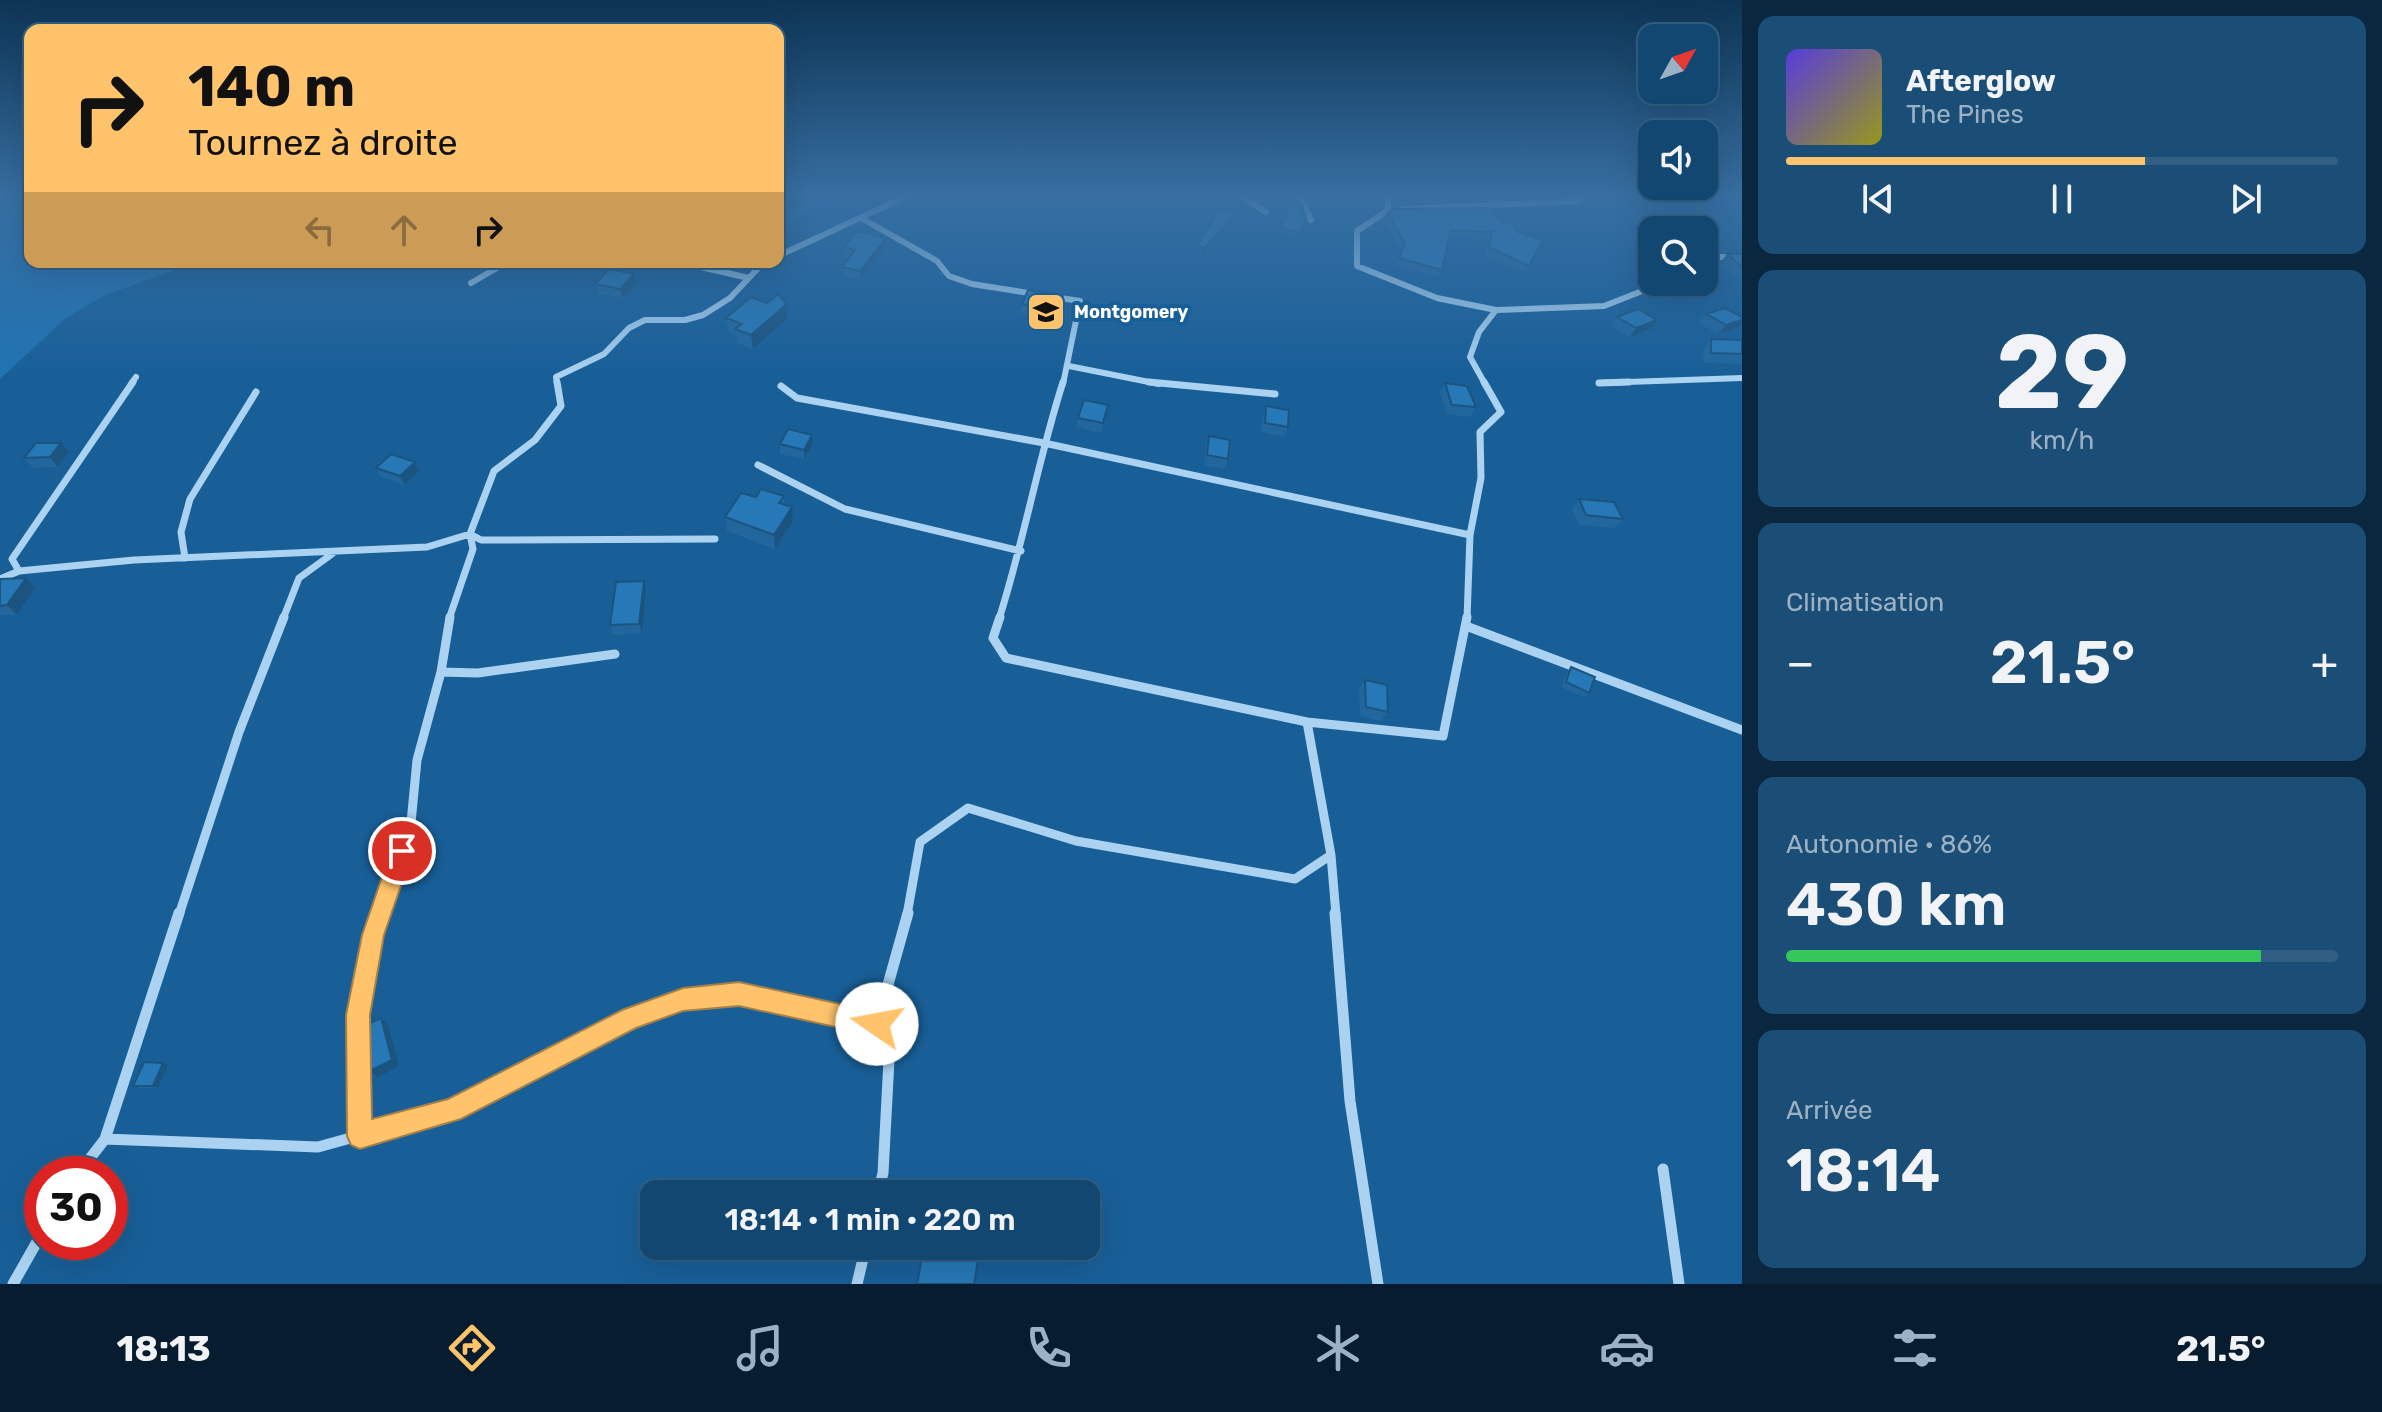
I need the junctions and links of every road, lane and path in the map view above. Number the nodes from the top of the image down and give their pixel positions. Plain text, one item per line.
1 (926, 255) edge
2 (1357, 255) edge
3 (1718, 257) edge
4 (1742, 257) edge
5 (497, 268) edge
6 (705, 268) edge
7 (758, 268) edge
8 (749, 278) junction
9 (471, 283) dead end
10 (1638, 293) edge
11 (1496, 310) junction
12 (1069, 366) junction
13 (136, 377) dead end
14 (1742, 378) edge
15 (1599, 383) dead end
16 (781, 386) dead end
17 (256, 392) dead end
18 (1275, 394) dead end
19 (1044, 443) junction
20 (758, 465) dead end
21 (470, 534) junction
22 (1470, 535) junction
23 (715, 539) dead end
24 (1021, 551) junction
25 (332, 553) junction
26 (185, 558) junction
27 (19, 571) junction
28 (0, 579) edge
29 (1466, 626) junction
30 (615, 654) dead end
31 (441, 672) junction
32 (1307, 722) junction
33 (1742, 730) edge
34 (1331, 855) junction
35 (877, 1024) junction
36 (360, 1136) junction
37 (105, 1139) junction
38 (92, 1156) edge
39 (1663, 1169) dead end
40 (881, 1180) edge
41 (27, 1260) edge
42 (863, 1260) edge
43 (13, 1284) edge
44 (857, 1284) edge
45 (1378, 1284) edge
46 (1679, 1284) edge

1 - 12 street
2 - 11 street
3 - 4 street
5 - 9 street
6 - 8 street
7 - 8 street
8 - 21 street
10 - 11 street
11 - 22 street
12 - 18 street
12 - 19 street
13 - 27 street
14 - 15 street
16 - 19 street
17 - 26 street
19 - 22 street
19 - 24 street
20 - 24 street
21 - 23 street
21 - 25 street
21 - 31 street
22 - 29 street
24 - 32 street
25 - 26 street
25 - 37 street
26 - 27 street
27 - 28 street
29 - 32 street
29 - 33 street
30 - 31 street
31 - 36 street
32 - 34 street
34 - 35 street
34 - 45 street
35 - 36 street
35 - 40 street
36 - 37 street
37 - 38 street
39 - 46 street
41 - 43 street
42 - 44 street

